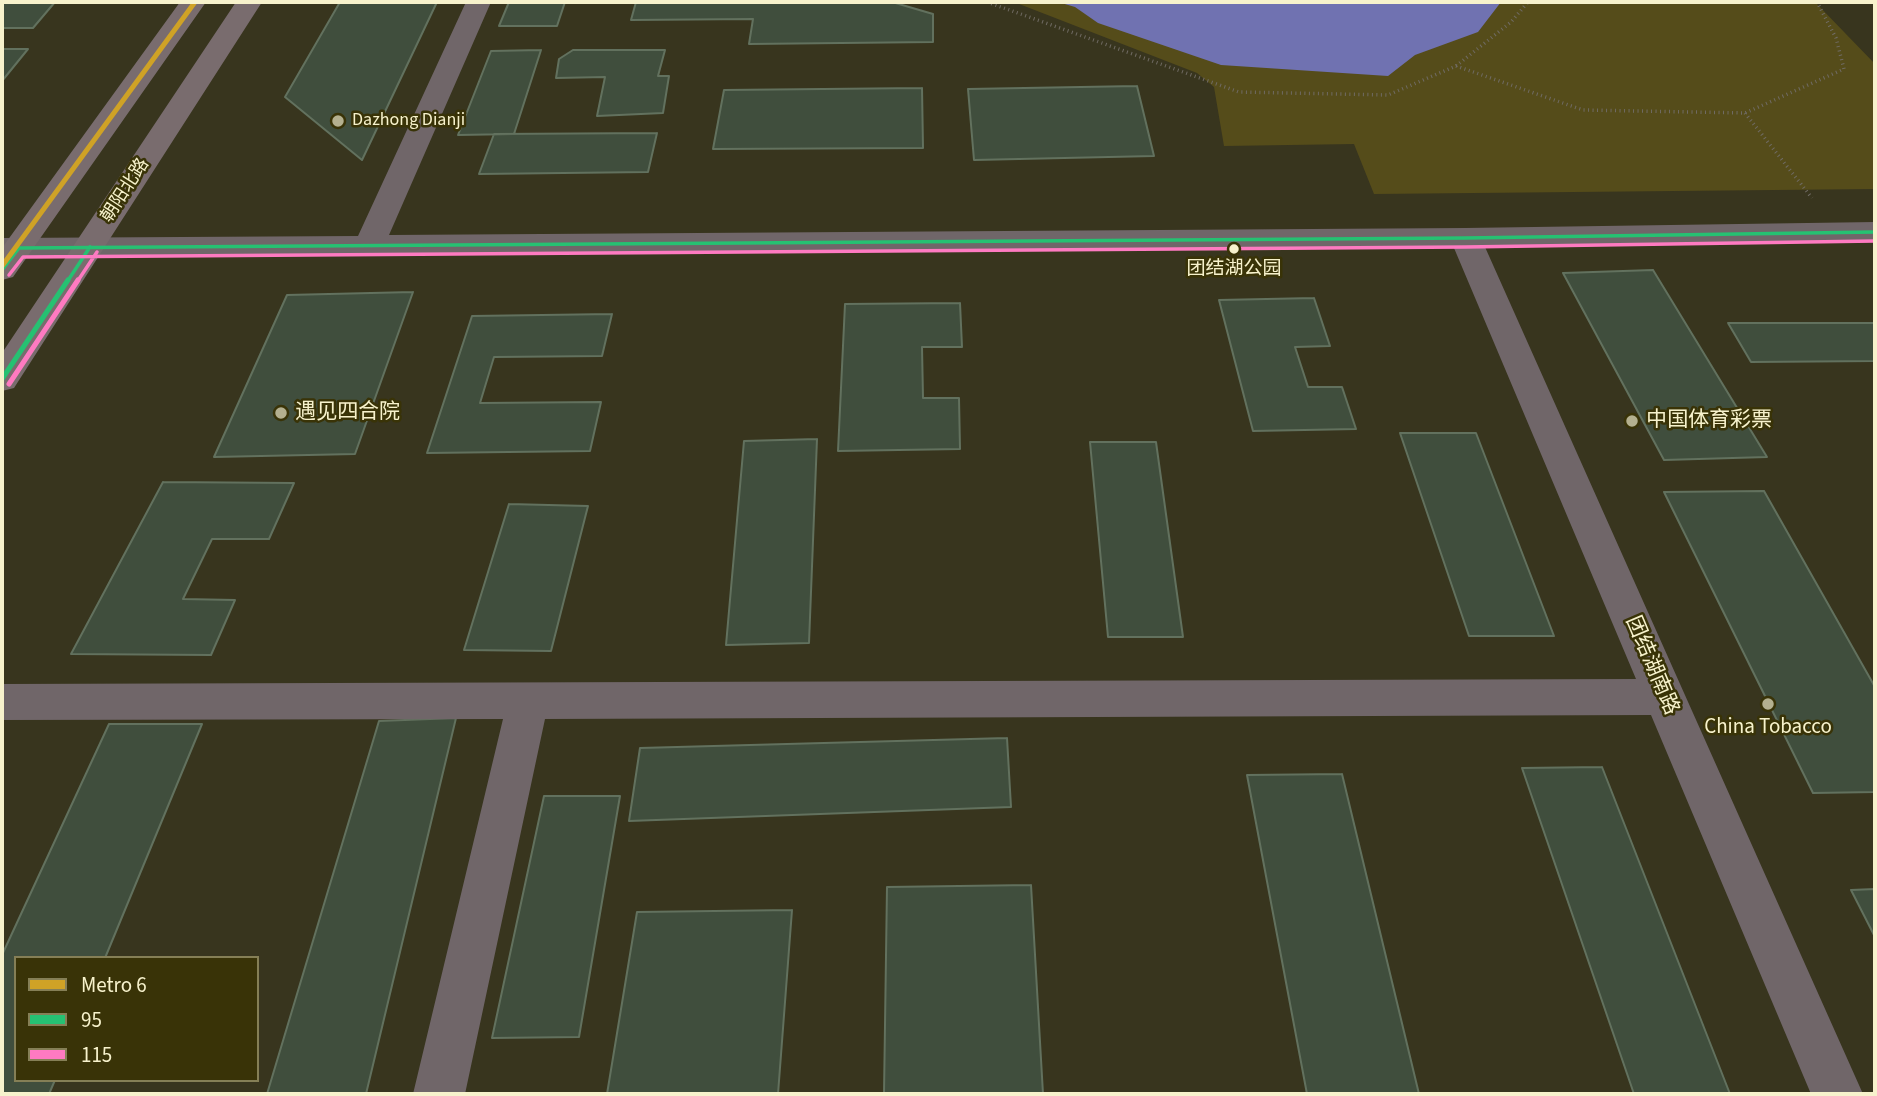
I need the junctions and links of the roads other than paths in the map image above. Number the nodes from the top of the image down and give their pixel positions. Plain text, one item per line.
1 (192, 2) edge
2 (248, 2) edge
3 (478, 2) edge
4 (1875, 232) edge
5 (1465, 238) junction
6 (369, 246) junction
7 (90, 247) junction
8 (7, 256) edge
9 (2, 379) edge
10 (1664, 697) junction
11 (528, 701) junction
12 (2, 702) edge
13 (439, 1094) edge
14 (1837, 1094) edge

1 - 8 main road
2 - 7 main road, 朝阳北路
3 - 6 street
4 - 5 street
5 - 6 street
5 - 10 street, 团结湖南路
6 - 7 street
7 - 8 street
7 - 9 main road, 朝阳北路
10 - 11 street
10 - 14 street, 团结湖南路
11 - 12 street
11 - 13 street

